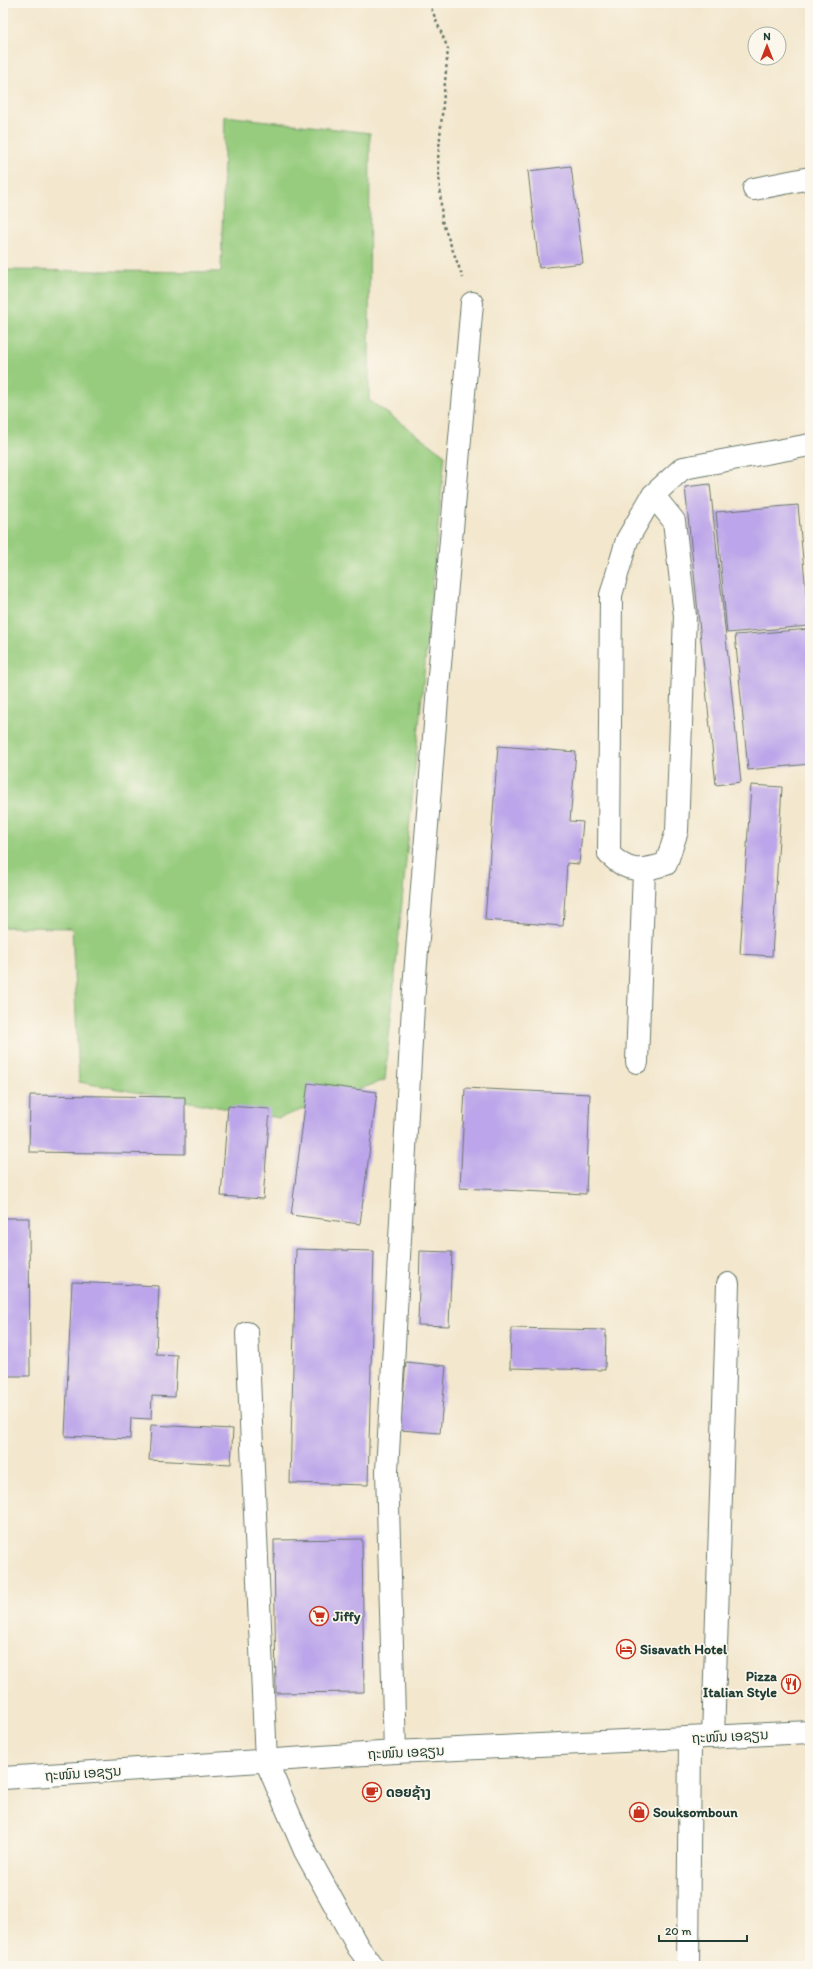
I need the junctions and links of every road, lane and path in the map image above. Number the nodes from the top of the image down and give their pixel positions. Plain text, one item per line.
1 (429, 3) edge
2 (810, 178) edge
3 (754, 189) dead end
4 (472, 303) joint
5 (810, 445) edge
6 (653, 494) junction
7 (644, 870) junction
8 (637, 1062) dead end
9 (728, 1284) dead end
10 (246, 1333) dead end
11 (810, 1732) edge
12 (714, 1737) junction
13 (690, 1739) junction
14 (395, 1752) junction
15 (266, 1761) junction
16 (3, 1778) edge
17 (372, 1966) edge
18 (688, 1966) edge

1 - 4 path
2 - 3 street
4 - 14 street
5 - 6 street
6 - 7 street
6 - 7 street
7 - 8 street
9 - 12 street
10 - 15 street
11 - 12 street, ຖະໜົນ ເອຊຽນ
12 - 13 street, ຖະໜົນ ເອຊຽນ
13 - 14 street, ຖະໜົນ ເອຊຽນ
13 - 18 street
14 - 15 street, ຖະໜົນ ເອຊຽນ
15 - 16 street, ຖະໜົນ ເອຊຽນ
15 - 17 street

